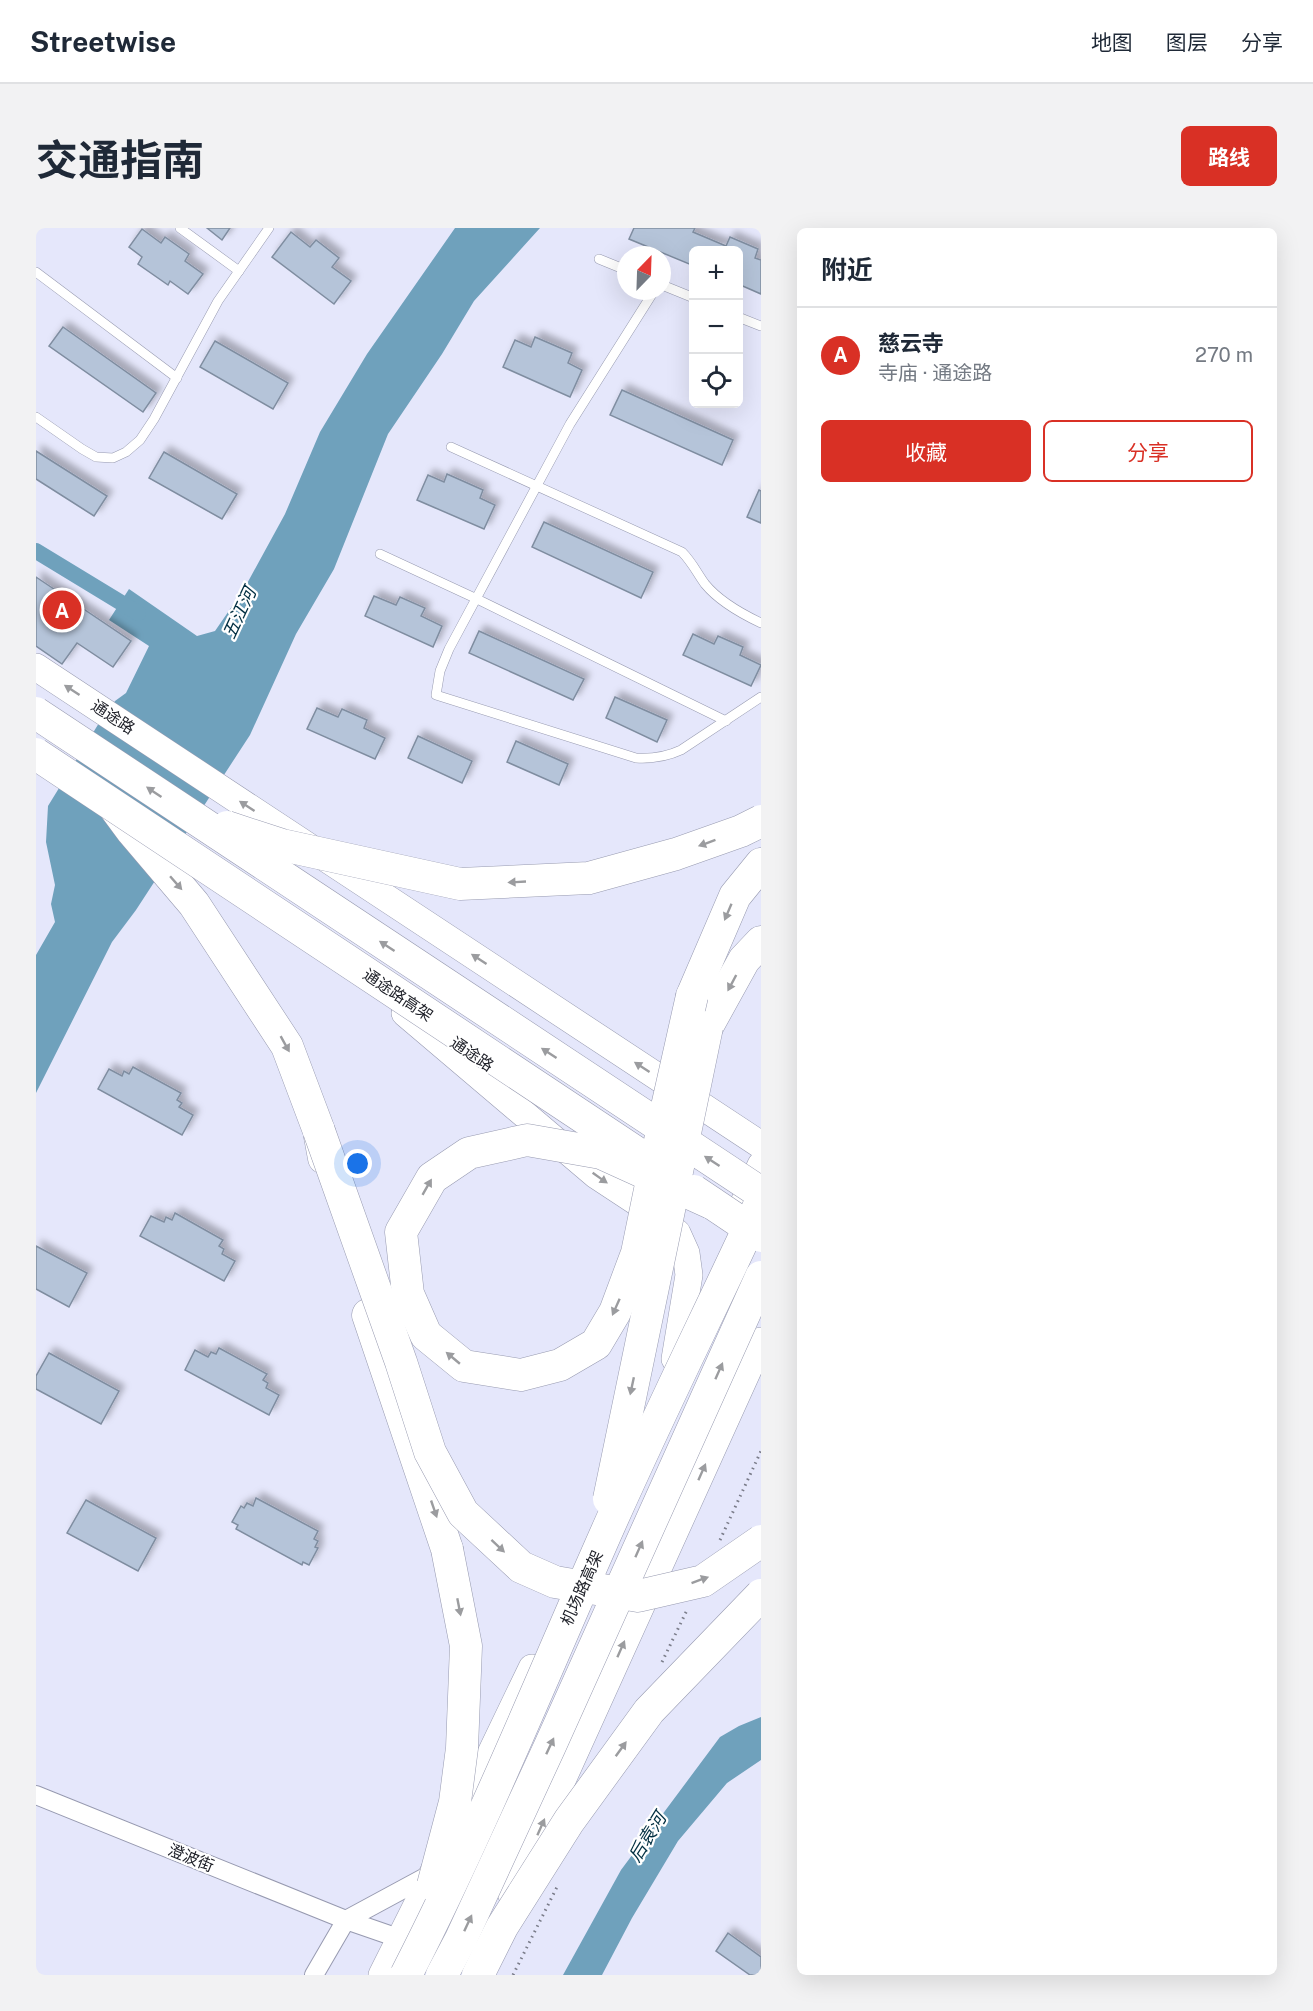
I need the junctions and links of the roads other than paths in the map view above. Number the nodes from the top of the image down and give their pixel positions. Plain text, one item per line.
1 (180, 228) edge
2 (269, 228) edge
3 (599, 260) dead end
4 (617, 267) edge
5 (238, 271) junction
6 (36, 272) edge
7 (671, 289) edge
8 (689, 296) edge
9 (648, 300) edge
10 (743, 319) edge
11 (761, 326) edge
12 (177, 378) junction
13 (36, 417) edge
14 (451, 447) dead end
15 (536, 487) junction
16 (380, 554) dead end
17 (477, 599) junction
18 (761, 623) edge
19 (36, 667) edge
20 (761, 697) edge
21 (36, 713) edge
22 (726, 721) junction
23 (36, 755) edge
24 (116, 811) junction
25 (188, 814) junction
26 (761, 821) edge
27 (761, 864) edge
28 (761, 942) edge
29 (379, 992) junction
30 (319, 1131) junction
31 (761, 1145) edge
32 (761, 1165) edge
33 (761, 1193) edge
34 (761, 1202) edge
35 (711, 1203) junction
36 (747, 1233) edge
37 (761, 1248) edge
38 (761, 1277) edge
39 (761, 1341) edge
40 (675, 1359) junction
41 (753, 1371) edge
42 (761, 1541) edge
43 (600, 1546) junction
44 (761, 1595) edge
45 (761, 1626) edge
46 (649, 1711) junction
47 (36, 1795) edge
48 (433, 1873) junction
49 (346, 1920) junction
50 (401, 1939) junction
51 (482, 1961) edge
52 (315, 1975) edge
53 (382, 1975) edge
54 (397, 1975) edge
55 (406, 1975) edge
56 (442, 1975) edge
57 (472, 1975) edge
58 (500, 1975) edge

1 - 5 lane
2 - 5 lane
3 - 4 lane
5 - 12 lane
6 - 12 lane
7 - 8 lane
9 - 15 lane
10 - 11 lane
12 - 13 lane
14 - 15 lane
15 - 17 lane
15 - 18 lane
16 - 17 lane
17 - 22 lane
17 - 22 lane
31 -> 19 main road, 通途路
20 - 22 lane
25 -> 21 highway, bridge
23 - 24 highway, 通途路高架, bridge
24 - 29 main road, 通途路
24 -> 30 highway
24 - 35 highway, 通途路高架, bridge
26 -> 25 highway, bridge
33 -> 25 highway, bridge
27 -> 35 highway, bridge
28 -> 43 highway, bridge
29 - 36 main road, 通途路
29 -> 40 main road
30 -> 42 highway, bridge
30 -> 54 highway, bridge
32 - 36 main road
34 - 43 highway, 机场路高架, bridge
35 - 36 highway, 通途路高架, bridge
36 - 37 main road, 通途路
36 - 40 main road
56 -> 38 highway, bridge
39 - 41 main road
40 - 48 main road
51 -> 41 main road
43 - 55 highway, 机场路高架, bridge
44 - 46 highway, bridge
45 - 46 highway, bridge
51 -> 46 highway, bridge
47 - 49 street, 澄波街
48 - 49 street
48 - 50 main road
49 - 50 street, 澄波街
49 - 52 street
50 - 53 main road
51 - 57 main road
51 - 58 street

